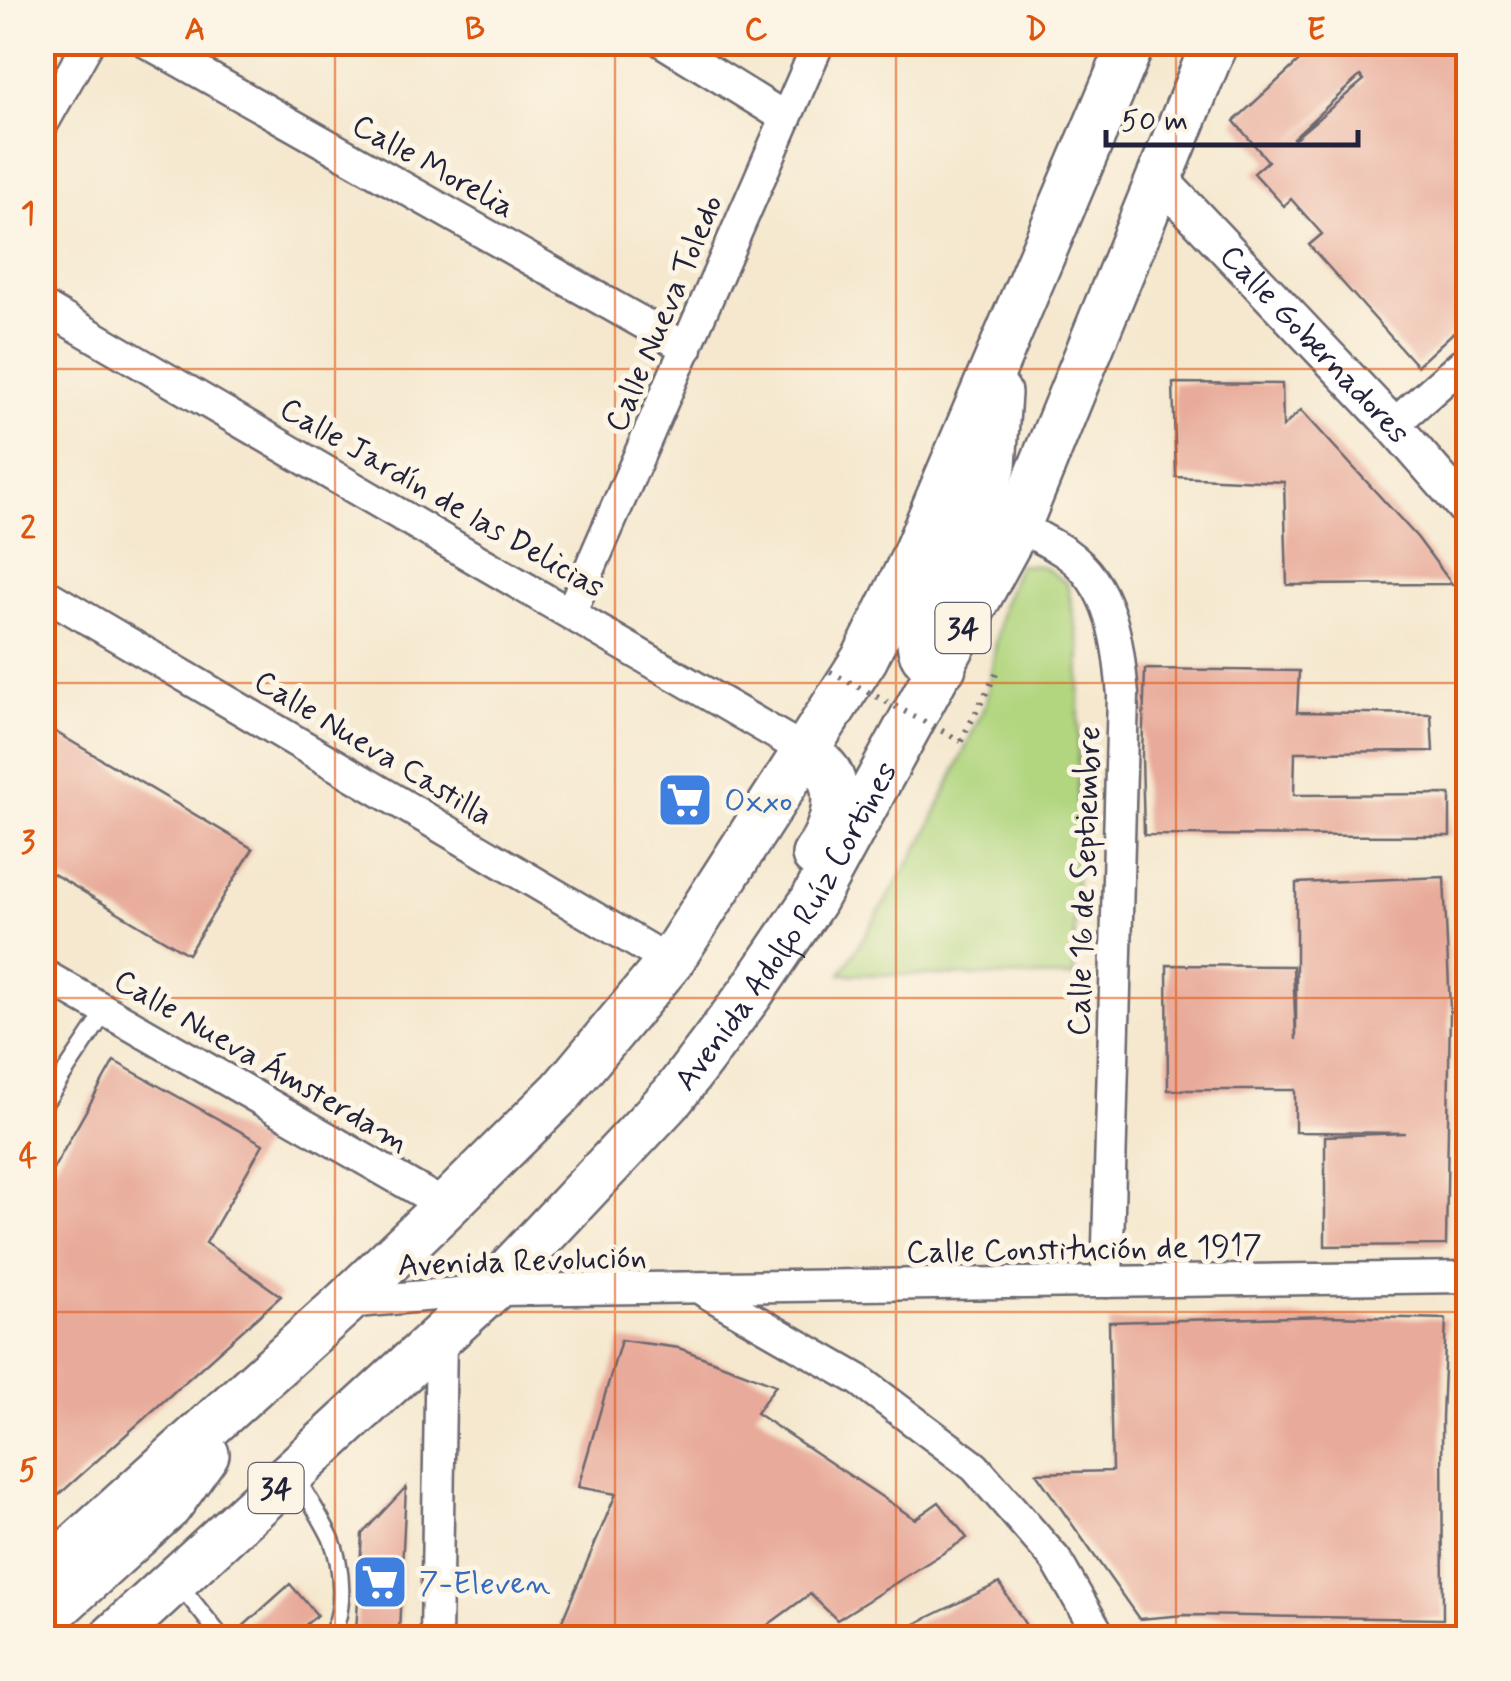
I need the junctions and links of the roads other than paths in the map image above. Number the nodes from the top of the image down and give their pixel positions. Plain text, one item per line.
1 (89, 42) edge
2 (146, 42) edge
3 (663, 42) edge
4 (819, 42) edge
5 (1132, 42) edge
6 (1215, 42) edge
7 (786, 118) junction
8 (42, 125) edge
9 (1159, 178) junction
10 (42, 306) edge
11 (687, 348) junction
12 (1000, 356) junction
13 (1468, 358) edge
14 (1393, 425) junction
15 (1468, 511) edge
16 (1018, 526) junction
17 (42, 592) edge
18 (571, 612) junction
19 (943, 667) junction
20 (807, 752) junction
21 (670, 962) junction
22 (42, 974) edge
23 (106, 1011) junction
24 (42, 1072) edge
25 (59, 1082) junction
26 (42, 1107) edge
27 (614, 1160) junction
28 (446, 1206) junction
29 (1468, 1277) edge
30 (1107, 1282) junction
31 (491, 1290) junction
32 (701, 1290) junction
33 (345, 1303) junction
34 (442, 1339) junction
35 (252, 1386) junction
36 (294, 1473) junction
37 (42, 1577) edge
38 (176, 1580) junction
39 (42, 1621) edge
40 (112, 1638) edge
41 (222, 1638) edge
42 (328, 1638) edge
43 (436, 1638) edge
44 (1101, 1638) edge

1 - 8 street
2 - 11 street, Calle Morelia
3 - 7 street
4 - 7 street, Calle Nueva Toledo
5 - 12 main road, 34
6 - 9 main road, Avenida Adolfo Ruíz Cortines / 34
7 - 11 street, Calle Nueva Toledo
9 - 14 street, Calle Gobernadores
9 - 16 main road, Avenida Adolfo Ruíz Cortines / 34
10 - 18 street, Calle Jardín de las Delicias
11 - 18 street, Calle Nueva Toledo
12 - 19 main road
12 - 20 main road, 34
13 - 14 street
14 - 15 street, Calle Gobernadores
16 - 19 main road, Avenida Adolfo Ruíz Cortines / 34
16 - 30 street, Calle 16 de Septiembre
17 - 21 street, Calle Nueva Castilla
18 - 20 street, Calle Jardín de las Delicias
19 - 27 main road, Avenida Adolfo Ruíz Cortines / 34
20 - 21 main road, 34
20 - 27 main road
21 - 28 main road, 34
22 - 23 street, Calle Nueva Ámsterdam
23 - 25 lane
23 - 28 street, Calle Nueva Ámsterdam
24 - 25 lane
25 - 26 lane
27 - 31 main road, Avenida Adolfo Ruíz Cortines / 34
28 - 33 main road, 34
29 - 30 street, Calle Constitución de 1917
30 - 32 street, Calle Constitución de 1917
31 - 32 street, Avenida Revolución
31 - 33 street, Avenida Revolución
31 - 34 main road, Avenida Adolfo Ruíz Cortines / 34
32 - 44 street
33 - 35 main road, 34
34 - 36 main road, Avenida Adolfo Ruíz Cortines / 34
34 - 43 street
35 - 37 main road, 34
35 - 39 main road
36 - 38 main road, Avenida Adolfo Ruíz Cortines / 34
36 - 42 lane
38 - 40 main road, Avenida Adolfo Ruíz Cortines / 34
38 - 41 lane

